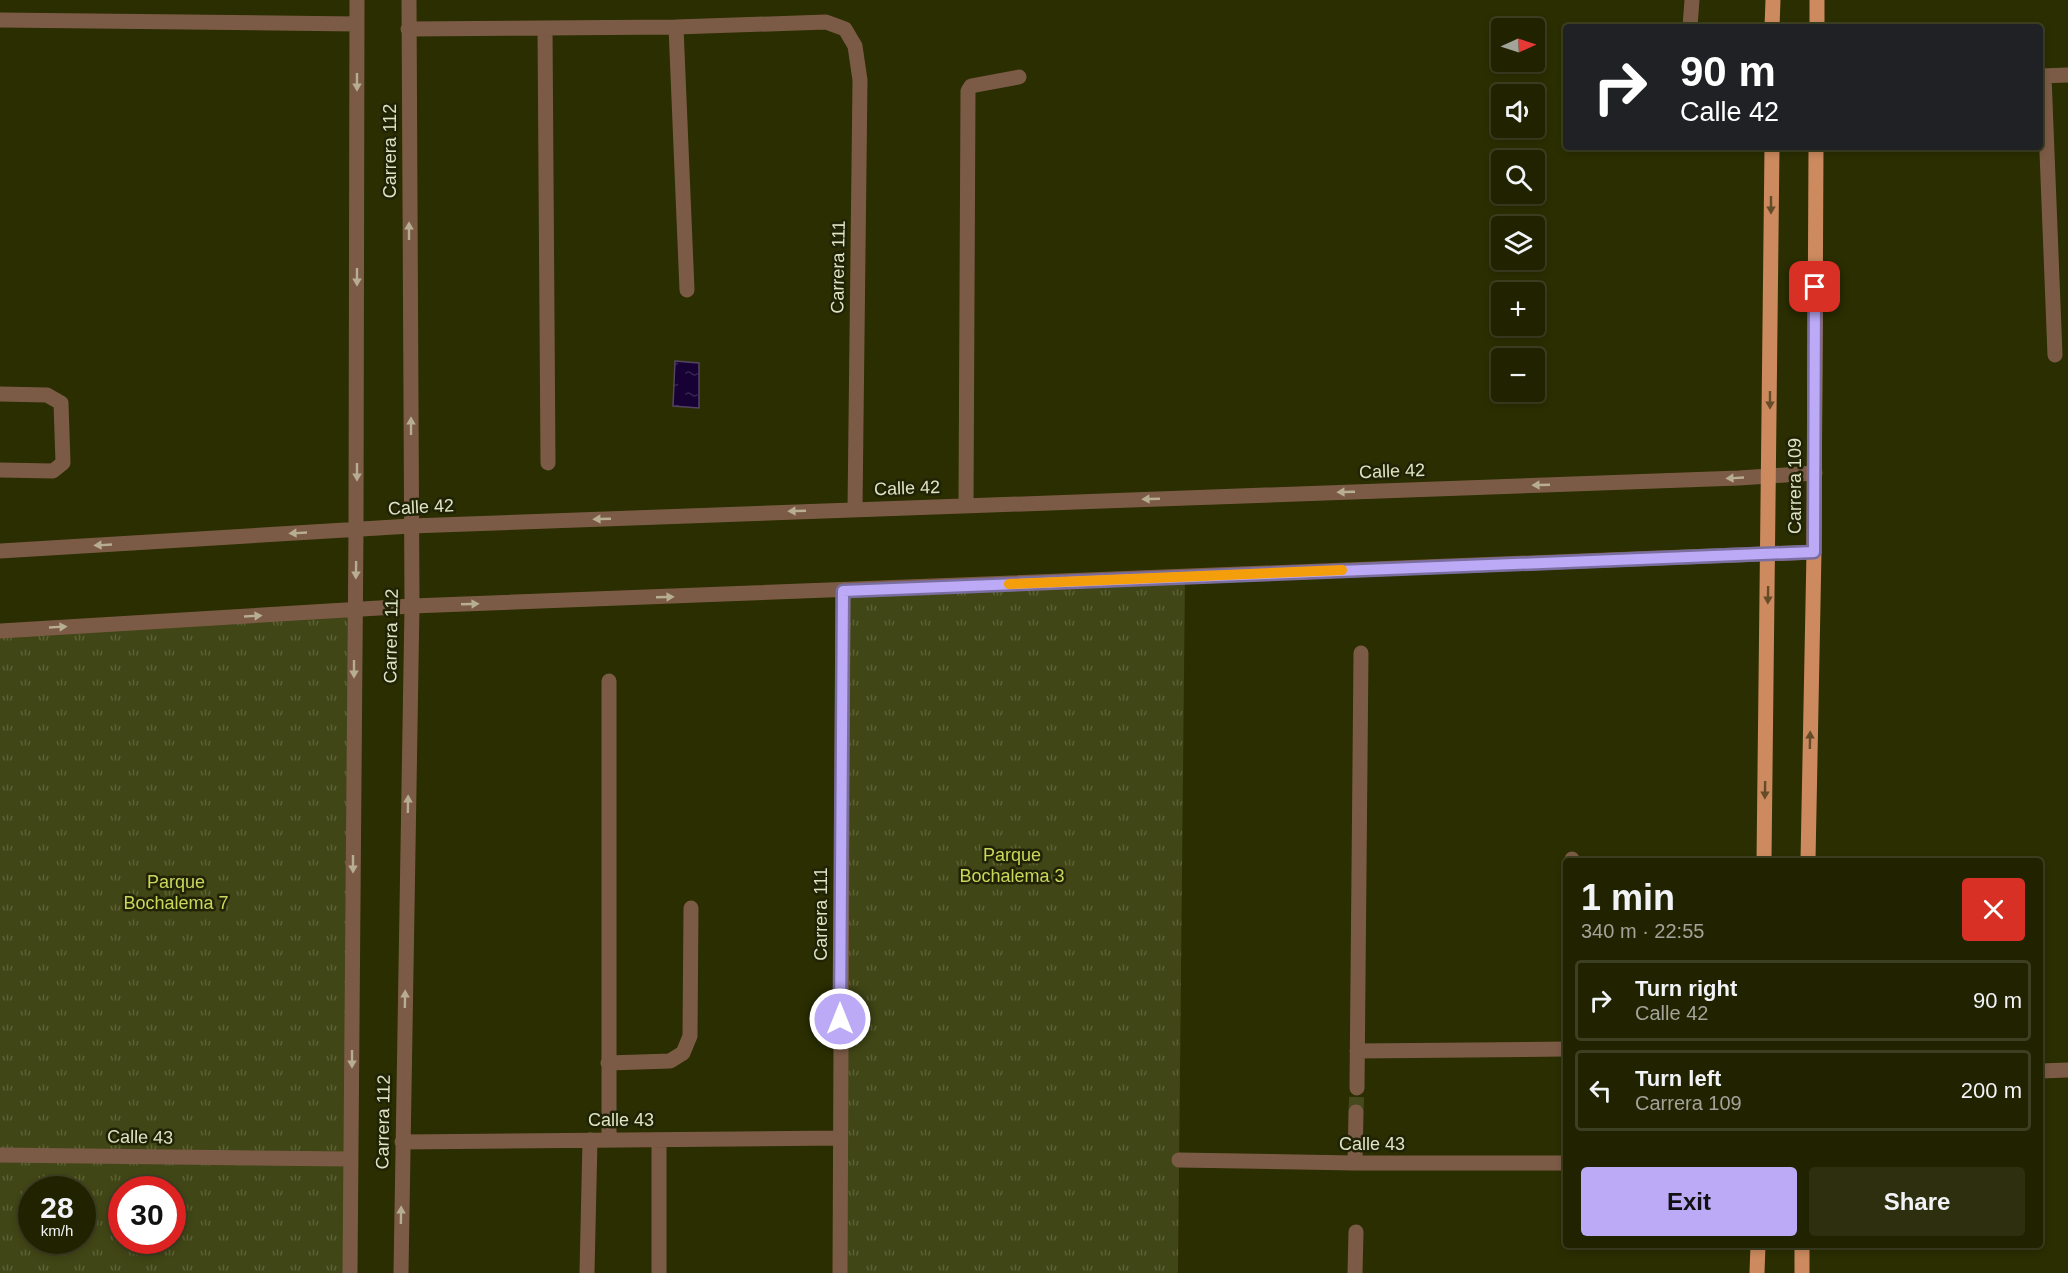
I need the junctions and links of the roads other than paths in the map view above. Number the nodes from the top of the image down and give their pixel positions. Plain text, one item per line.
1 (357, 0) edge
2 (409, 0) edge
3 (1692, 0) edge
4 (1773, 0) edge
5 (1817, 0) edge
6 (0, 20) edge
7 (357, 24) junction
8 (1690, 24) edge
9 (1772, 24) edge
10 (1817, 24) edge
11 (676, 27) junction
12 (545, 28) junction
13 (408, 30) junction
14 (2068, 75) edge
15 (2043, 76) edge
16 (1019, 77) dead end
17 (2043, 97) edge
18 (1772, 150) edge
19 (1816, 150) edge
20 (687, 290) dead end
21 (2055, 355) dead end
22 (0, 394) edge
23 (548, 464) dead end
24 (0, 470) edge
25 (1815, 473) junction
26 (1770, 476) junction
27 (966, 505) junction
28 (855, 509) junction
29 (411, 526) junction
30 (356, 530) junction
31 (0, 551) edge
32 (1814, 552) junction
33 (1769, 554) junction
34 (843, 591) junction
35 (412, 606) junction
36 (355, 611) junction
37 (0, 631) edge
38 (1361, 653) dead end
39 (609, 681) dead end
40 (1764, 858) edge
41 (1808, 858) edge
42 (691, 908) dead end
43 (1563, 1049) edge
44 (1357, 1051) junction
45 (608, 1063) junction
46 (2068, 1070) edge
47 (2043, 1071) edge
48 (1357, 1088) tunnel mouth
49 (1356, 1112) tunnel mouth
50 (840, 1138) junction
51 (590, 1140) junction
52 (609, 1140) junction
53 (659, 1140) junction
54 (402, 1142) junction
55 (0, 1155) edge
56 (351, 1159) junction
57 (1179, 1160) dead end
58 (1563, 1163) edge
59 (1355, 1164) junction
60 (1356, 1232) dead end
61 (1758, 1248) edge
62 (1802, 1248) edge
63 (350, 1273) edge
64 (401, 1273) edge
65 (587, 1273) edge
66 (659, 1273) edge
67 (840, 1273) edge
68 (1355, 1273) edge
69 (1757, 1273) edge
70 (1802, 1273) edge

1 - 7 street, Carrera 112
2 - 13 street, Carrera 112
3 - 8 street
4 - 9 main road
5 - 10 main road
6 - 7 street
7 -> 30 street, Carrera 112
11 - 12 street
11 - 20 street
11 - 28 street, Carrera 111
12 - 13 street
12 - 23 street
29 -> 13 street, Carrera 112
14 - 15 street
16 - 27 street
17 - 21 street
18 -> 26 main road, Carrera 109
19 - 25 main road, Carrera 109
22 - 24 street
25 - 26 street, Calle 42
25 - 32 main road, Carrera 109
26 -> 27 street, Calle 42
26 - 33 main road, Carrera 109
27 - 28 street, Calle 42
28 -> 29 street, Calle 42
29 - 30 street, Calle 42
29 - 35 street, Carrera 112
30 -> 31 street, Calle 42
30 -> 36 street, Carrera 112
32 - 33 street
41 -> 32 main road, Carrera 109
33 - 34 street
33 -> 40 main road, Carrera 109
35 -> 34 street
34 - 50 street, Carrera 111
35 - 36 street
54 -> 35 street, Carrera 112
37 -> 36 street
36 -> 56 street, Carrera 112
38 - 44 street
39 - 45 street
42 - 45 street
43 - 44 street
44 - 48 street
45 - 52 street
46 - 47 street
49 - 59 street
50 - 53 street, Calle 43
50 - 67 street, Carrera 111
51 - 52 street, Calle 43
51 - 54 street, Calle 43
51 - 65 street
52 - 53 street, Calle 43
53 - 66 street
64 -> 54 street, Carrera 112
55 - 56 street, Calle 43
56 - 63 street, Carrera 112
57 - 59 street, Calle 43
58 - 59 street, Calle 43
60 - 68 street
61 - 69 main road
62 - 70 main road

